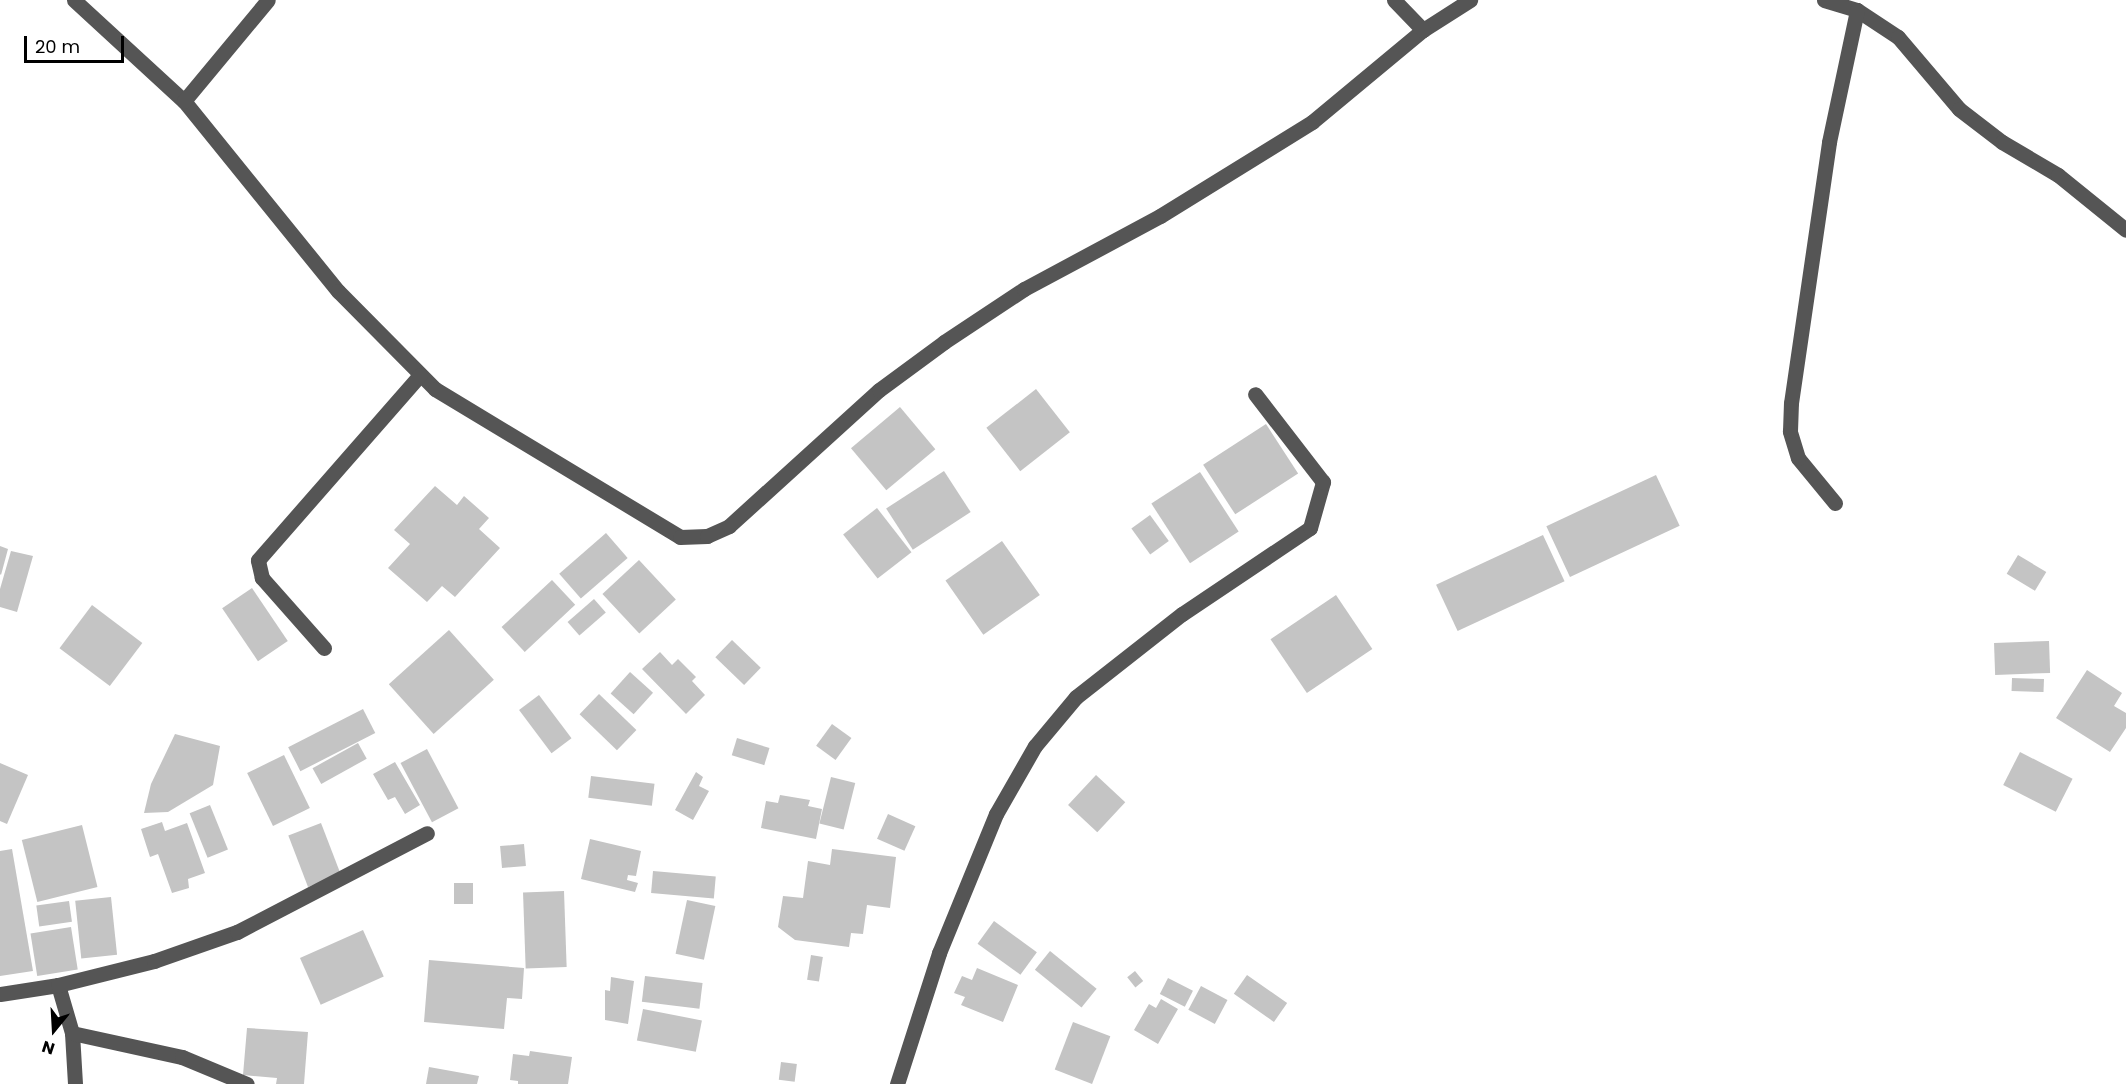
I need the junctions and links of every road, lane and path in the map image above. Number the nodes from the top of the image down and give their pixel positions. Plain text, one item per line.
1 (74, 0) edge
2 (268, 0) edge
3 (1394, 0) edge
4 (1470, 0) edge
5 (1824, 0) edge
6 (1857, 10) junction
7 (1423, 30) junction
8 (184, 101) junction
9 (2126, 230) edge
10 (420, 375) junction
11 (1255, 394) dead end
12 (1835, 503) dead end
13 (324, 648) dead end
14 (427, 833) dead end
15 (58, 985) junction
16 (0, 994) edge
17 (72, 1033) junction
18 (75, 1084) edge
19 (247, 1084) edge
20 (897, 1084) edge

1 - 8 street
2 - 8 street
3 - 7 street
4 - 7 street
5 - 6 street
6 - 9 street
6 - 12 street
7 - 10 street
8 - 10 street
10 - 13 street
11 - 20 street
14 - 15 street
15 - 16 street
15 - 17 street
17 - 18 street
17 - 19 street

